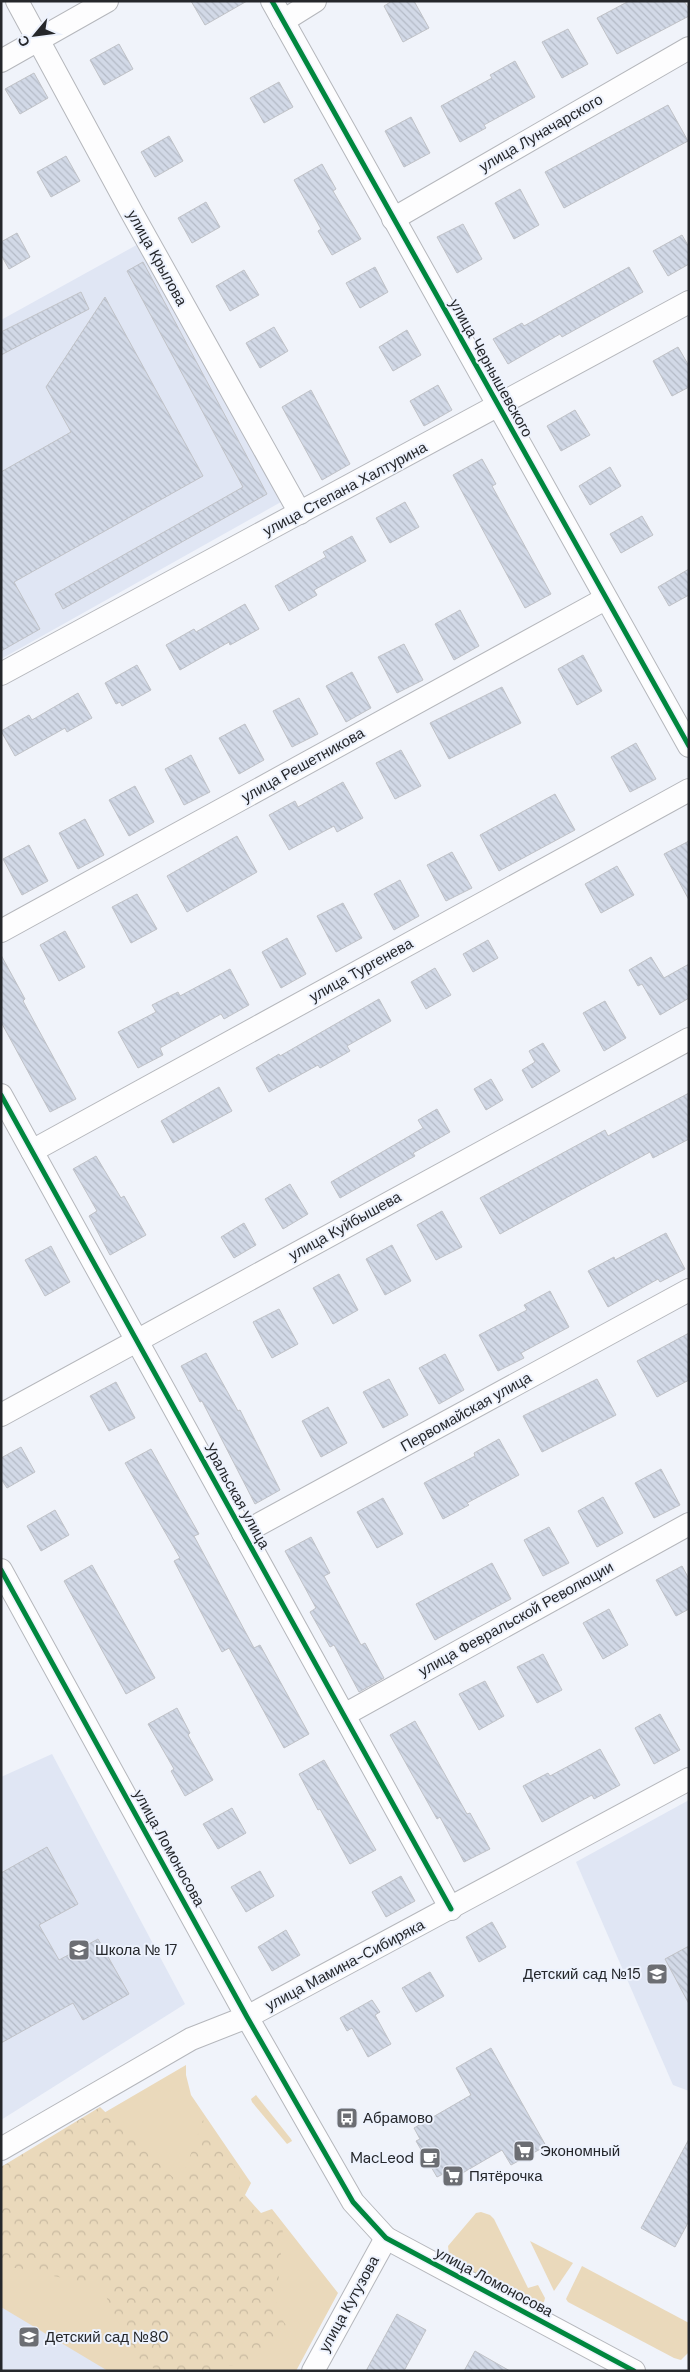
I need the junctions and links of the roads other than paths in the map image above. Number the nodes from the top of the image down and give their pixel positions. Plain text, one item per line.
1 (16, 1) edge
2 (107, 1) edge
3 (272, 1) edge
4 (315, 1) edge
5 (283, 21) junction
6 (38, 40) junction
7 (689, 48) edge
8 (1, 61) edge
9 (393, 219) junction
10 (687, 306) edge
11 (498, 406) junction
12 (300, 513) junction
13 (605, 599) junction
14 (1, 674) edge
15 (689, 746) edge
16 (689, 790) edge
17 (1, 931) edge
18 (689, 1038) edge
19 (1, 1095) edge
20 (32, 1151) junction
21 (689, 1290) edge
22 (137, 1339) junction
23 (1, 1415) edge
24 (689, 1524) edge
25 (243, 1533) junction
26 (1, 1570) edge
27 (344, 1715) junction
28 (689, 1779) edge
29 (451, 1909) junction
30 (247, 2017) junction
31 (1, 2148) edge
32 (386, 2238) junction
33 (313, 2371) edge
34 (634, 2371) edge

1 - 6 street, улица Крылова
2 - 6 street
3 - 5 street, улица Чернышевского
4 - 5 street
5 - 9 street, улица Чернышевского
6 - 8 street
6 - 12 street, улица Крылова
7 - 9 street, улица Луначарского
9 - 11 street, улица Чернышевского
10 - 11 street, улица Степана Халтурина
11 - 12 street, улица Степана Халтурина
11 - 13 street, улица Чернышевского
12 - 14 street, улица Степана Халтурина
13 - 15 street, улица Чернышевского
13 - 17 street, улица Решетникова
16 - 20 street, улица Тургенева
18 - 22 street, улица Куйбышева
19 - 20 street, Уральская улица
20 - 22 street, Уральская улица
21 - 25 street, Первомайская улица
22 - 23 street, улица Куйбышева
22 - 25 street, Уральская улица
24 - 27 street, улица Февральской Революции
25 - 27 street, Уральская улица
26 - 30 street, улица Ломоносова
27 - 29 street, Уральская улица
28 - 29 street, улица Мамина-Сибиряка
29 - 30 street, улица Мамина-Сибиряка
30 - 31 street, улица Мамина-Сибиряка
30 - 32 street, улица Ломоносова
32 - 33 street, улица Кутузова
32 - 34 street, улица Ломоносова

